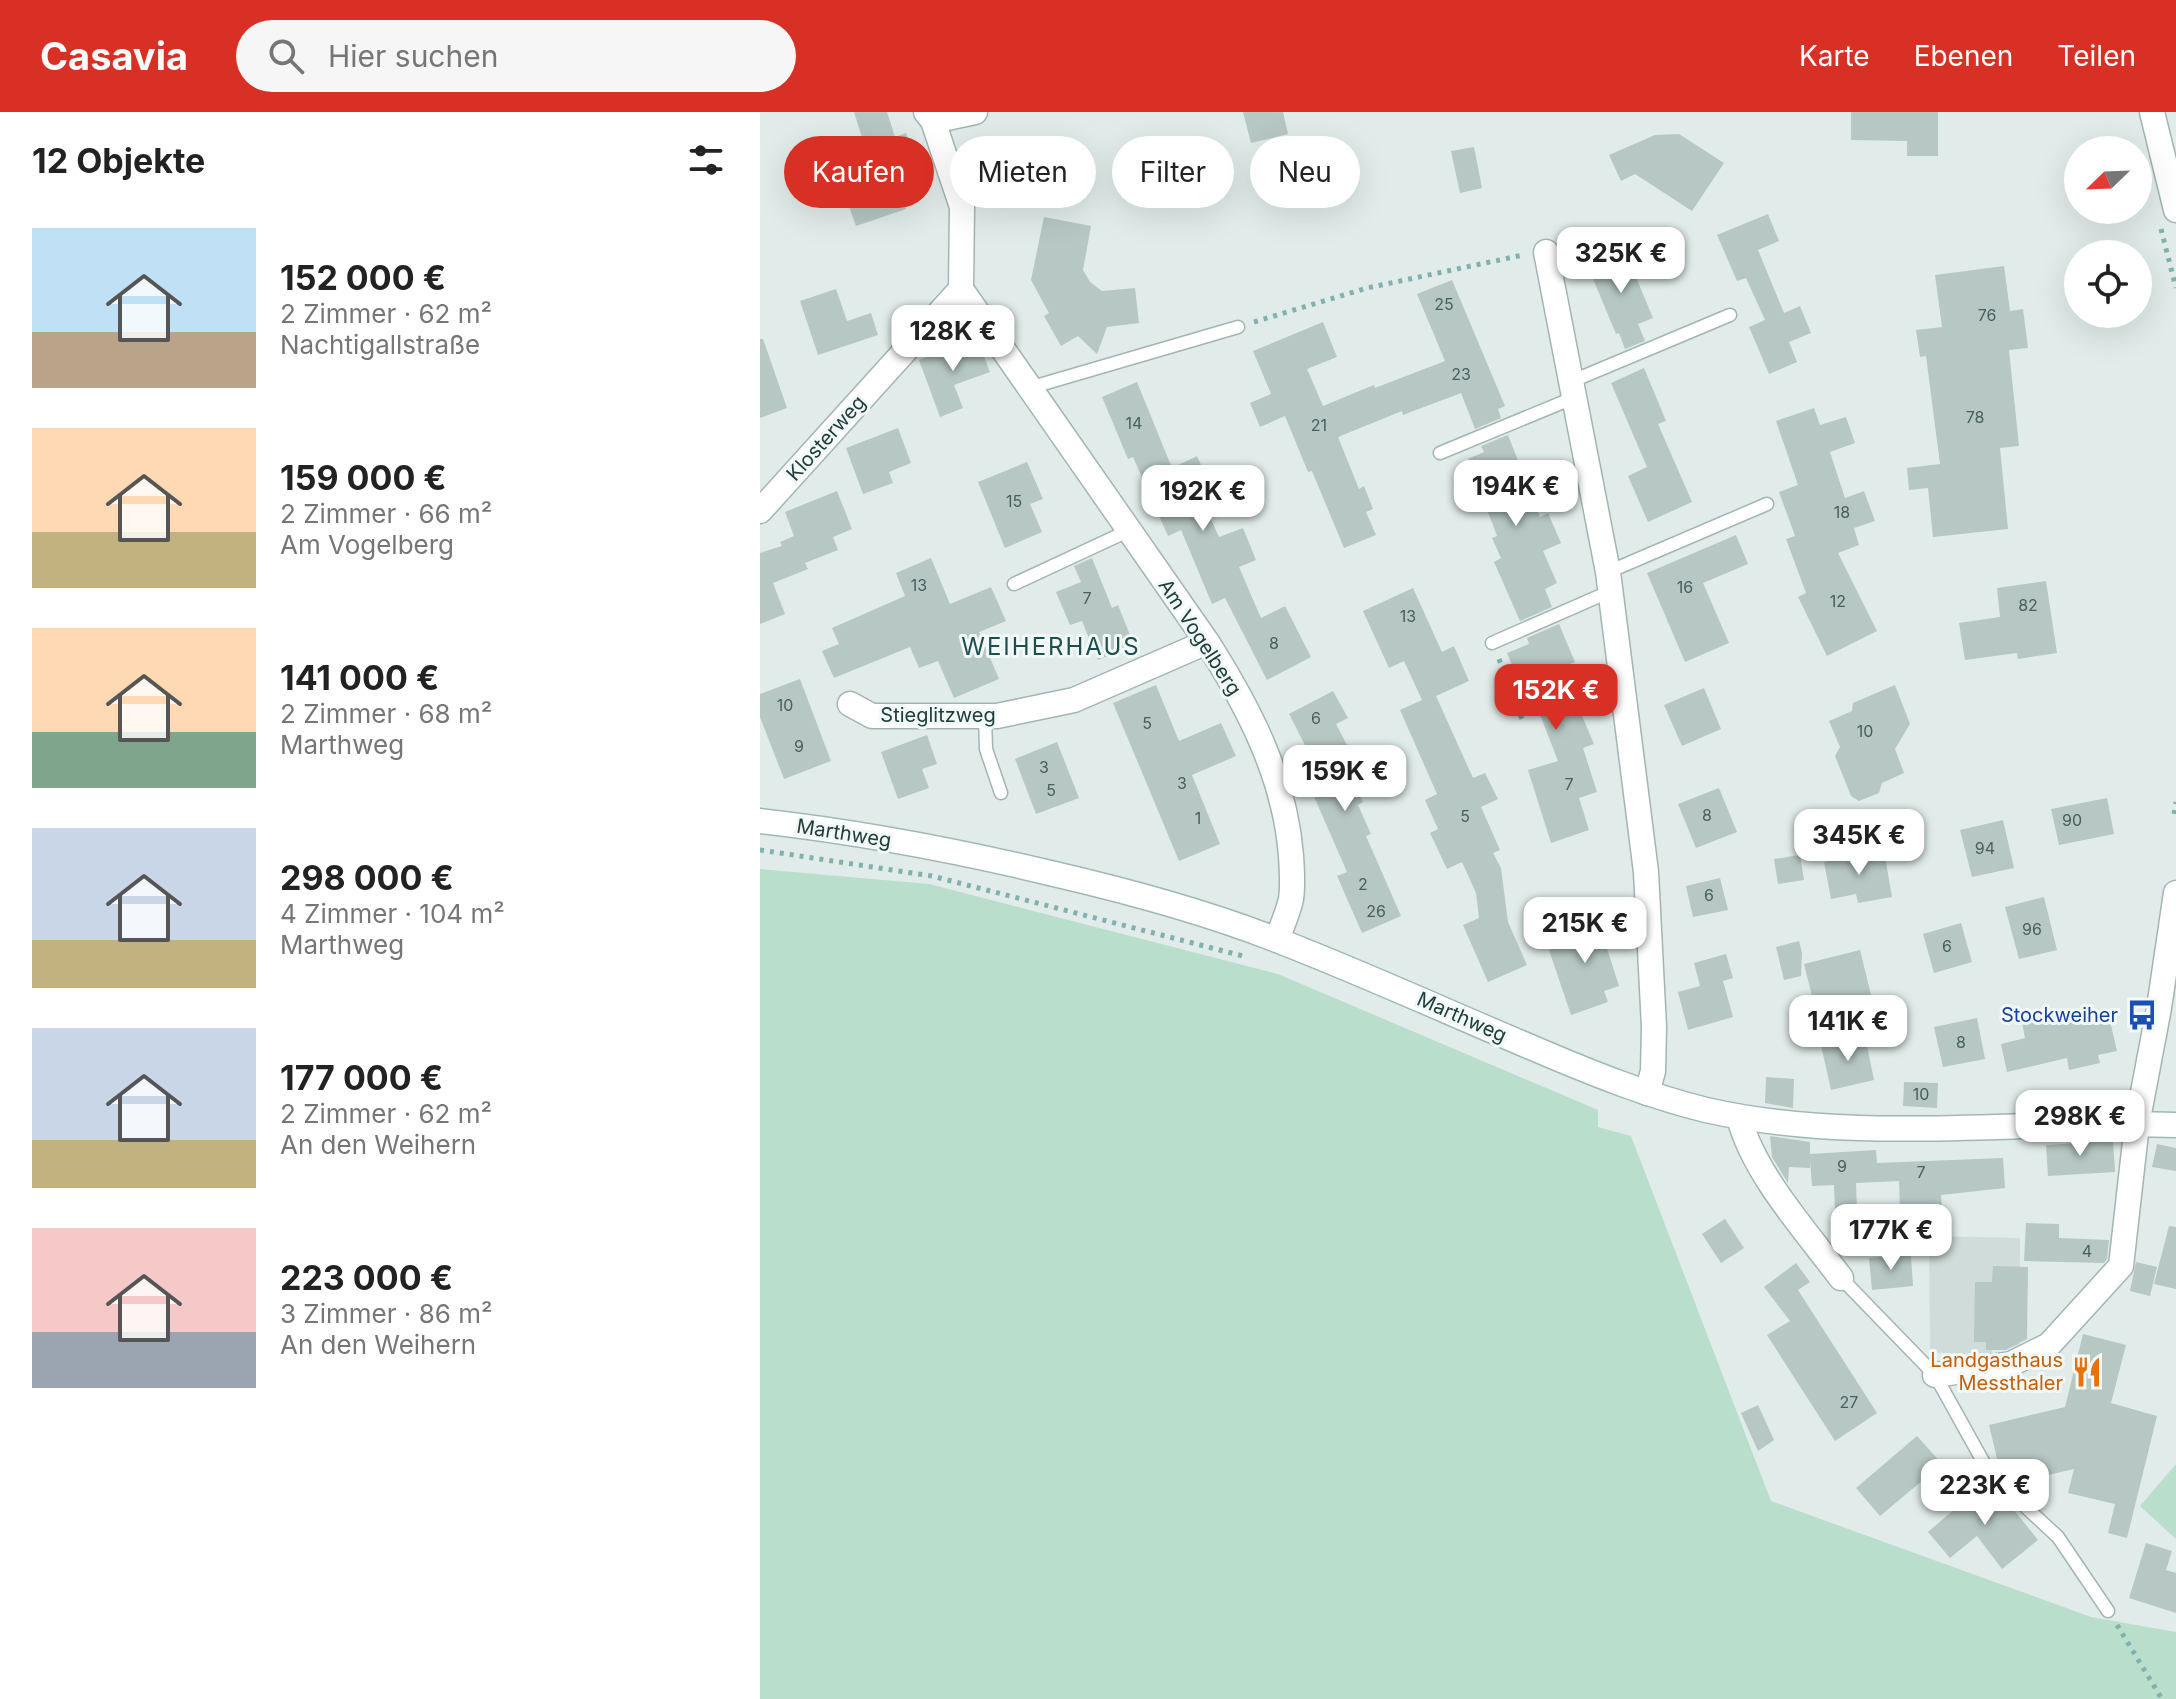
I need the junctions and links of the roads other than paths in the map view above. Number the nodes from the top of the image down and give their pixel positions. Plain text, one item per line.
1 (975, 112) edge
2 (2152, 112) edge
3 (930, 117) edge
4 (2176, 210) edge
5 (1546, 252) road end
6 (961, 289) junction
7 (1730, 315) dead end
8 (1238, 327) road end
9 (1029, 388) junction
10 (1572, 390) junction
11 (1440, 453) dead end
12 (1767, 504) dead end
13 (760, 511) edge
14 (1130, 530) junction
15 (1609, 582) junction
16 (1014, 584) dead end
17 (1207, 642) junction
18 (1492, 643) road end
19 (850, 704) dead end
20 (985, 716) junction
21 (1001, 793) dead end
22 (760, 821) edge
23 (2176, 893) edge
24 (1277, 939) junction
25 (1647, 1093) junction
26 (1739, 1117) junction
27 (2137, 1124) junction
28 (2176, 1125) edge
29 (1841, 1278) joint
30 (1935, 1375) junction
31 (2108, 1611) road end

1 - 3 street
2 - 4 street
3 - 6 street
5 - 10 street
6 - 9 street, Am Vogelberg
6 - 13 street, Klosterweg
7 - 10 lane
8 - 9 lane
9 - 14 street, Am Vogelberg
10 - 11 lane
10 - 15 street
12 - 15 lane
14 - 16 lane
14 - 17 street, Am Vogelberg
15 - 18 lane
15 - 25 street
17 - 20 street, Stieglitzweg
17 - 24 street, Am Vogelberg
19 - 20 street, Stieglitzweg
20 - 21 lane
22 - 24 street, Marthweg
23 - 27 street
24 - 25 street, Marthweg
25 - 26 street, Marthweg
26 - 27 street, Marthweg
26 - 29 street
27 - 28 street, Marthweg
27 - 30 street
29 - 30 lane
30 - 31 lane

